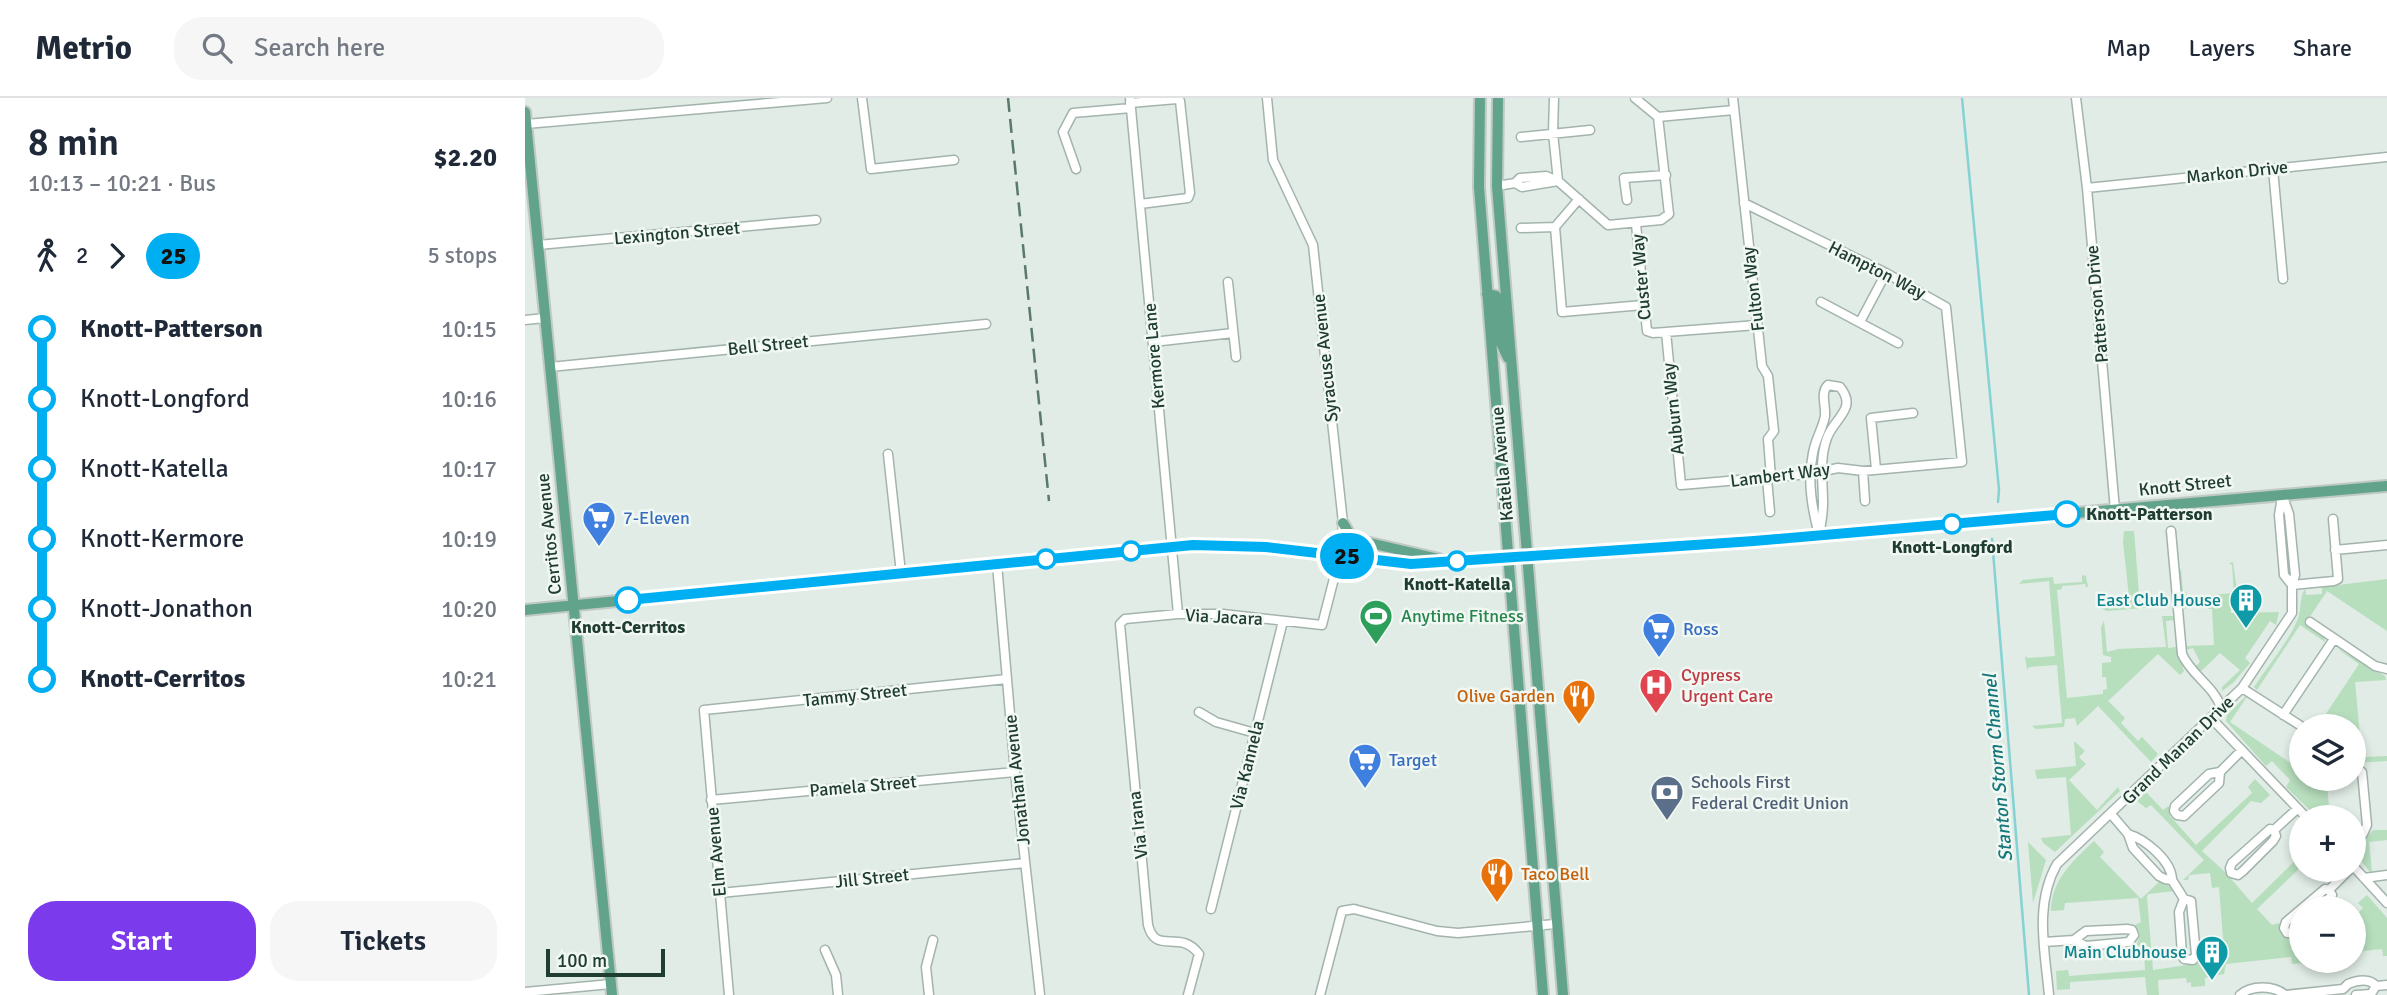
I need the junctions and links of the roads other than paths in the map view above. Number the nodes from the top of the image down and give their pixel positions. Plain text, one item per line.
1 (827, 98) edge
2 (862, 98) edge
3 (1267, 98) edge
4 (1480, 98) edge
5 (1498, 98) edge
6 (1554, 98) edge
7 (1635, 98) edge
8 (1733, 98) edge
9 (2076, 98) edge
10 (1179, 100) edge
11 (742, 101) edge
12 (1130, 103) edge
13 (1734, 110) junction
14 (525, 112) edge
15 (1658, 117) junction
16 (526, 124) edge
17 (1590, 130) dead end
18 (1553, 133) junction
19 (1521, 137) dead end
20 (2387, 156) edge
21 (954, 160) dead end
22 (1076, 169) dead end
23 (2273, 169) junction
24 (1666, 175) junction
25 (1558, 181) junction
26 (1497, 186) junction
27 (2087, 188) junction
28 (1579, 199) junction
29 (1627, 200) dead end
30 (1744, 203) junction
31 (1140, 204) junction
32 (817, 220) dead end
33 (1636, 223) junction
34 (1555, 227) junction
35 (1521, 228) dead end
36 (538, 245) junction
37 (1886, 273) junction
38 (2283, 279) dead end
39 (1228, 282) dead end
40 (1487, 294) junction
41 (1821, 302) dead end
42 (1643, 305) junction
43 (545, 318) junction
44 (525, 320) edge
45 (1860, 322) junction
46 (986, 324) dead end
47 (1758, 325) junction
48 (1666, 332) junction
49 (1233, 333) junction
50 (1153, 342) junction
51 (1898, 343) dead end
52 (1236, 357) dead end
53 (1511, 363) junction
54 (550, 367) junction
55 (1913, 414) dead end
56 (1825, 419) junction
57 (1834, 424) junction
58 (888, 454) dead end
59 (1962, 462) joint
60 (1876, 469) junction
61 (1821, 471) junction
62 (1864, 471) junction
63 (1810, 474) junction
64 (1769, 478) junction
65 (1681, 485) joint
66 (2387, 486) edge
67 (2282, 494) junction
68 (1865, 501) dead end
69 (2115, 510) junction
70 (1770, 512) dead end
71 (2333, 519) dead end
72 (1343, 523) junction
73 (2171, 531) dead end
74 (1819, 535) junction
75 (2387, 545) edge
76 (1172, 547) junction
77 (2336, 550) junction
78 (1340, 555) junction
79 (1527, 555) junction
80 (1509, 557) junction
81 (1448, 562) junction
82 (997, 564) junction
83 (901, 573) junction
84 (2292, 585) junction
85 (574, 605) junction
86 (525, 610) edge
87 (1178, 614) junction
88 (1125, 619) joint
89 (1283, 621) junction
90 (2310, 622) dead end
91 (1322, 625) joint
92 (2334, 639) junction
93 (2387, 669) edge
94 (1007, 679) junction
95 (2242, 688) junction
96 (2221, 708) junction
97 (704, 710) joint
98 (1199, 712) dead end
99 (2283, 715) junction
100 (2211, 718) junction
101 (2289, 719) edge
102 (1255, 733) junction
103 (2242, 750) junction
104 (1015, 772) junction
105 (2220, 772) junction
106 (711, 800) junction
107 (2293, 805) edge
108 (2111, 814) junction
109 (2289, 816) edge
110 (2274, 830) junction
111 (2128, 834) junction
112 (1025, 863) junction
113 (2387, 875) edge
114 (2366, 878) edge
115 (2172, 880) junction
116 (2366, 880) edge
117 (2337, 882) edge
118 (2329, 890) junction
119 (720, 893) junction
120 (2315, 896) edge
121 (2331, 896) edge
122 (2184, 899) junction
123 (2387, 903) edge
124 (1211, 909) dead end
125 (2289, 919) edge
126 (1555, 924) junction
127 (1538, 926) junction
128 (2289, 933) edge
129 (933, 940) dead end
130 (2074, 940) junction
131 (2044, 942) junction
132 (825, 950) dead end
133 (2387, 985) edge
134 (2376, 986) junction
135 (2343, 989) junction
136 (611, 990) edge
137 (525, 992) edge
138 (729, 995) edge
139 (838, 995) edge
140 (929, 995) edge
141 (1040, 995) edge
142 (1188, 995) edge
143 (1320, 995) edge
144 (1543, 995) edge
145 (1563, 995) edge
146 (2049, 995) edge
147 (2240, 995) edge
148 (2285, 995) edge
149 (2353, 995) edge

1 - 11 street
2 - 21 street
3 - 72 street, Syracuse Avenue
4 - 40 main road, Katella Avenue
5 - 26 main road, Katella Avenue
6 - 18 street
7 - 15 street
8 - 13 street, Fulton Way
9 - 27 street, Patterson Drive
10 - 12 street
10 - 31 street
11 - 16 street
12 - 22 street
12 - 31 street, Kermore Lane
13 - 15 street
13 - 30 street, Fulton Way
14 - 16 main road, Cerritos Avenue
15 - 24 street
16 - 36 main road, Cerritos Avenue
17 - 18 street
18 - 19 street
18 - 25 street
20 - 23 street, Markon Drive
23 - 27 street, Markon Drive
23 - 38 street
24 - 29 street
24 - 33 street
25 - 26 street
25 - 28 street
26 - 53 main road, Katella Avenue
27 - 69 street, Patterson Drive
28 - 33 street
28 - 34 street
30 - 37 street, Hampton Way
30 - 47 street, Fulton Way
31 - 50 street, Kermore Lane
32 - 36 street, Lexington Street
33 - 42 street, Custer Way
34 - 35 street
34 - 42 street
36 - 43 main road, Cerritos Avenue
37 - 45 street
37 - 59 street, Hampton Way
39 - 49 street
40 - 53 main road
40 - 80 main road, Katella Avenue
41 - 45 street
42 - 48 street, Custer Way
43 - 44 street
43 - 54 main road, Cerritos Avenue
45 - 51 street
46 - 54 street, Bell Street
47 - 48 street
47 - 64 street, Fulton Way
48 - 65 street, Auburn Way
49 - 50 street
49 - 52 street
50 - 76 street, Kermore Lane
53 - 79 main road, Katella Avenue
54 - 85 main road, Cerritos Avenue
55 - 60 street
56 - 57 street
56 - 57 street
56 - 63 street
57 - 61 street
58 - 83 street
59 - 60 street, Lambert Way
60 - 62 street, Lambert Way
61 - 62 street, Lambert Way
61 - 63 street, Lambert Way
61 - 74 street
62 - 68 street
63 - 64 street, Lambert Way
63 - 74 street
64 - 65 street, Lambert Way
64 - 70 street, Fulton Way
66 - 67 main road, Knott Street
67 - 69 main road, Knott Street
67 - 84 street
69 - 74 main road, Knott Street
71 - 77 street
72 - 78 street, Syracuse Avenue
72 - 81 main road
73 - 96 street
74 - 79 main road, Knott Street
75 - 77 street
76 - 78 main road, Knott Street
76 - 82 main road, Knott Street
76 - 87 street, Kermore Lane
77 - 84 street
78 - 81 main road, Knott Street
78 - 91 street, Syracuse Avenue
79 - 80 main road, Knott Street
79 - 126 main road, Katella Avenue
80 - 81 main road, Knott Street
80 - 127 main road, Katella Avenue
82 - 83 main road, Knott Street
82 - 94 street, Jonathan Avenue
83 - 85 main road, Knott Street
84 - 95 street, Grand Manan Drive
85 - 86 main road, Knott Street
85 - 136 main road, Cerritos Avenue
87 - 88 street, Via Jacara
87 - 89 street, Via Jacara
88 - 142 street, Via Irana
89 - 91 street, Via Jacara
89 - 102 street, Via Kannela
90 - 92 street
92 - 93 street
92 - 99 street
94 - 97 street, Tammy Street
94 - 104 street, Jonathan Avenue
95 - 96 street, Grand Manan Drive
95 - 99 street
96 - 100 street, Grand Manan Drive
97 - 106 street, Elm Avenue
98 - 102 street
99 - 101 street
100 - 103 street
100 - 108 street, Grand Manan Drive
102 - 124 street, Via Kannela
103 - 105 street
103 - 107 street
104 - 106 street, Pamela Street
104 - 112 street, Jonathan Avenue
105 - 105 street
106 - 119 street, Elm Avenue
108 - 111 street
108 - 131 street, Grand Manan Drive
109 - 110 street
110 - 110 street
111 - 115 street
111 - 115 street
112 - 119 street, Jill Street
112 - 141 street, Jonathan Avenue
113 - 114 street
115 - 122 street
116 - 123 street
117 - 118 street
118 - 120 street
118 - 121 street
119 - 138 street, Elm Avenue
122 - 122 street
125 - 128 street
126 - 127 street
126 - 145 main road, Katella Avenue
127 - 143 street
127 - 144 main road, Katella Avenue
129 - 140 street
130 - 130 street
130 - 131 street
131 - 146 street, Grand Manan Drive
132 - 139 street
133 - 134 street
134 - 135 street
134 - 149 street
135 - 148 street
135 - 149 street
136 - 137 street
147 - 148 street

